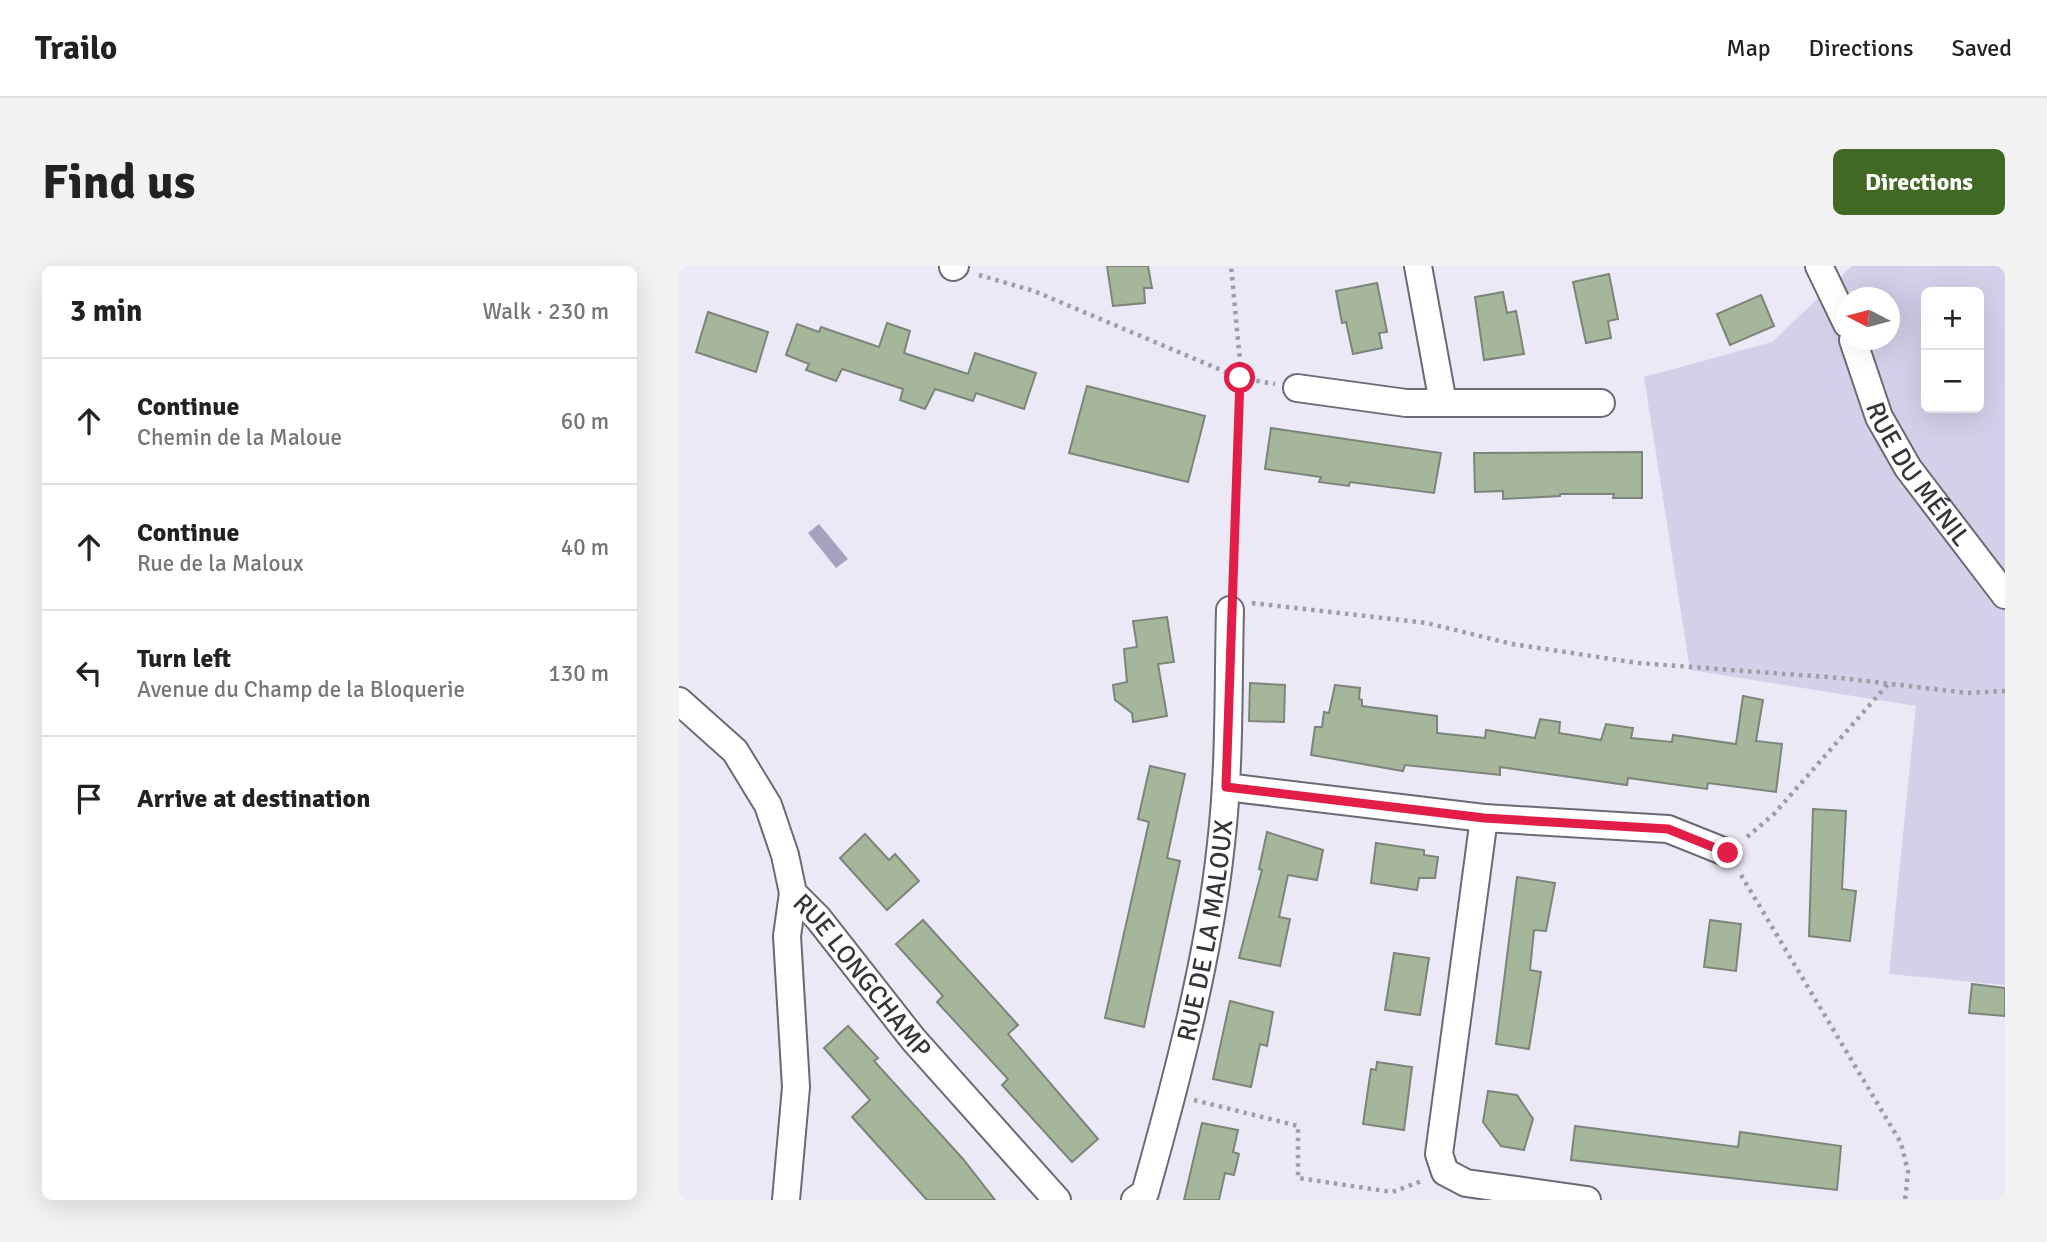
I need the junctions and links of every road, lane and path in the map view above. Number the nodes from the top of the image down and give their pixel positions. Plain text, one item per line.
1 (1231, 266) edge
2 (1419, 266) edge
3 (1819, 266) edge
4 (954, 267) edge
5 (1837, 303) edge
6 (1856, 350) edge
7 (1240, 378) junction
8 (1297, 388) joint
9 (1443, 403) junction
10 (1601, 403) dead end
11 (2005, 595) edge
12 (1230, 610) junction
13 (1888, 684) junction
14 (2005, 691) edge
15 (679, 701) edge
16 (1226, 787) junction
17 (1484, 818) junction
18 (1728, 853) junction
19 (793, 893) junction
20 (1171, 1094) junction
21 (1445, 1172) junction
22 (786, 1200) edge
23 (1058, 1200) edge
24 (1135, 1200) edge
25 (1587, 1200) edge
26 (1905, 1200) edge

1 - 7 path
2 - 9 street
3 - 5 street
4 - 7 path
6 - 11 street, RUE DU MÉNIL
7 - 8 path
7 - 12 path
8 - 9 street
9 - 10 street
12 - 13 path
12 - 16 street, RUE DE LA MALOUX
13 - 14 path
13 - 18 path
15 - 19 street, RUE LONGCHAMP
16 - 17 street
16 - 20 street, RUE DE LA MALOUX
17 - 18 street
17 - 21 street
18 - 26 path
19 - 22 street
19 - 23 street, RUE LONGCHAMP
20 - 21 path
20 - 24 street, RUE DE LA MALOUX
21 - 25 street

